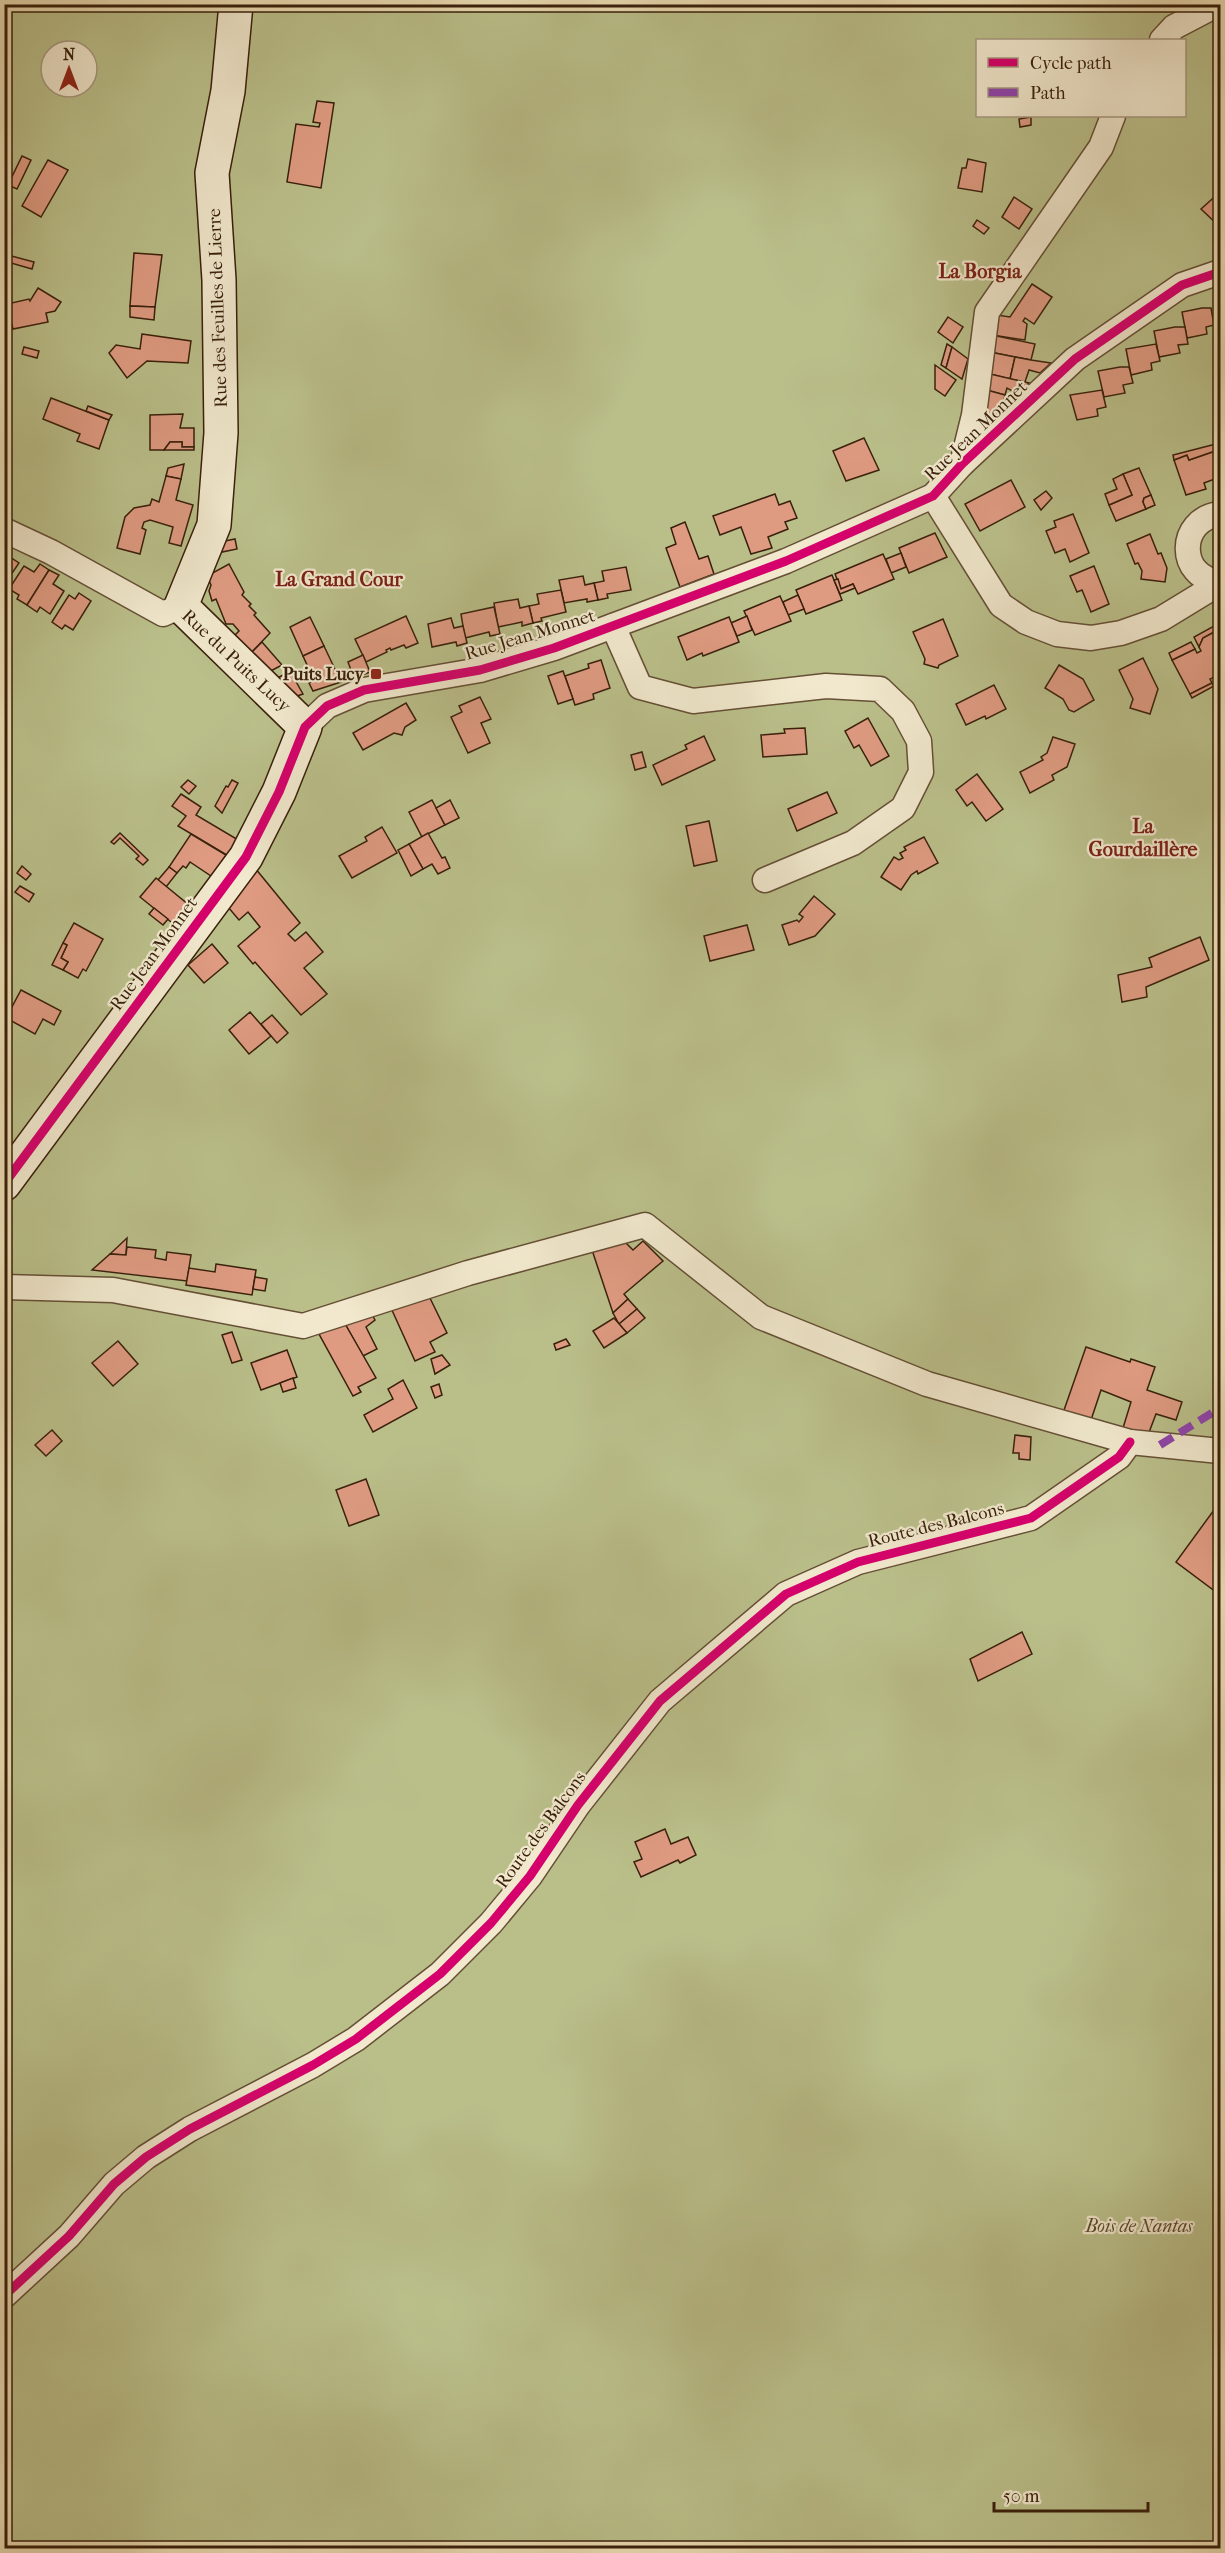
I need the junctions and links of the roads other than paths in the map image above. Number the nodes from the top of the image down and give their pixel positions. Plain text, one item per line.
1 (236, 4) edge
2 (1218, 4) edge
3 (1163, 39) edge
4 (1113, 117) edge
5 (1221, 272) edge
6 (962, 464) junction
7 (933, 496) junction
8 (1221, 514) edge
9 (4, 530) edge
10 (1221, 583) edge
11 (181, 606) junction
12 (613, 626) junction
13 (305, 727) junction
14 (765, 880) dead end
15 (4, 1184) edge
16 (4, 1287) edge
17 (1130, 1442) junction
18 (1221, 1450) edge
19 (4, 2296) edge

1 - 11 street, Rue des Feuilles de Lierre
2 - 3 street
4 - 6 street
5 - 6 street, Rue Jean Monnet
6 - 7 street, Rue Jean Monnet
7 - 10 street
7 - 12 street, Rue Jean Monnet
8 - 10 street
9 - 11 street, Rue du Puits Lucy
11 - 13 street, Rue du Puits Lucy
12 - 13 street, Rue Jean Monnet
12 - 14 street
13 - 15 street, Rue Jean Monnet
16 - 17 street
17 - 18 street
17 - 19 street, Route des Balcons

